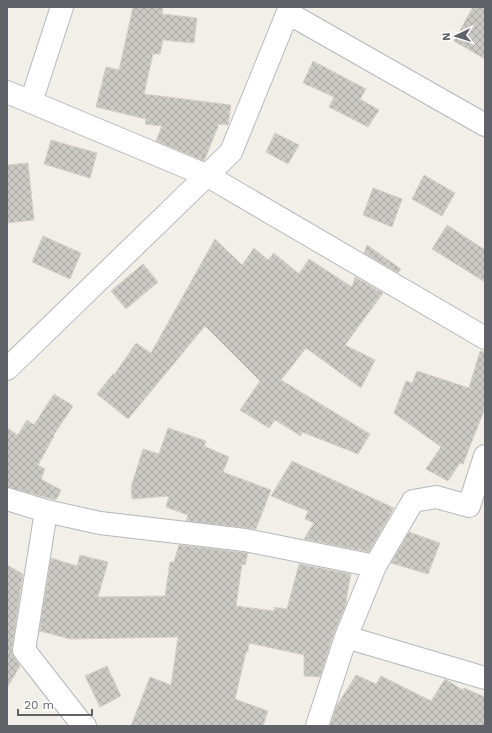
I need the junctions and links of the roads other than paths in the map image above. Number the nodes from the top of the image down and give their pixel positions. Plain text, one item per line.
1 (62, 7) edge
2 (289, 10) edge
3 (7, 92) edge
4 (31, 102) junction
5 (485, 125) edge
6 (208, 176) junction
7 (485, 338) edge
8 (7, 369) edge
9 (485, 456) edge
10 (7, 499) edge
11 (46, 511) junction
12 (375, 566) junction
13 (346, 637) junction
14 (485, 678) edge
15 (85, 726) edge
16 (317, 726) edge

1 - 4 street
2 - 5 street
2 - 6 street
3 - 4 street
4 - 6 street
6 - 7 street
6 - 8 street
9 - 12 street
10 - 11 street
11 - 12 street
11 - 15 street
12 - 13 street
13 - 14 street
13 - 16 street

